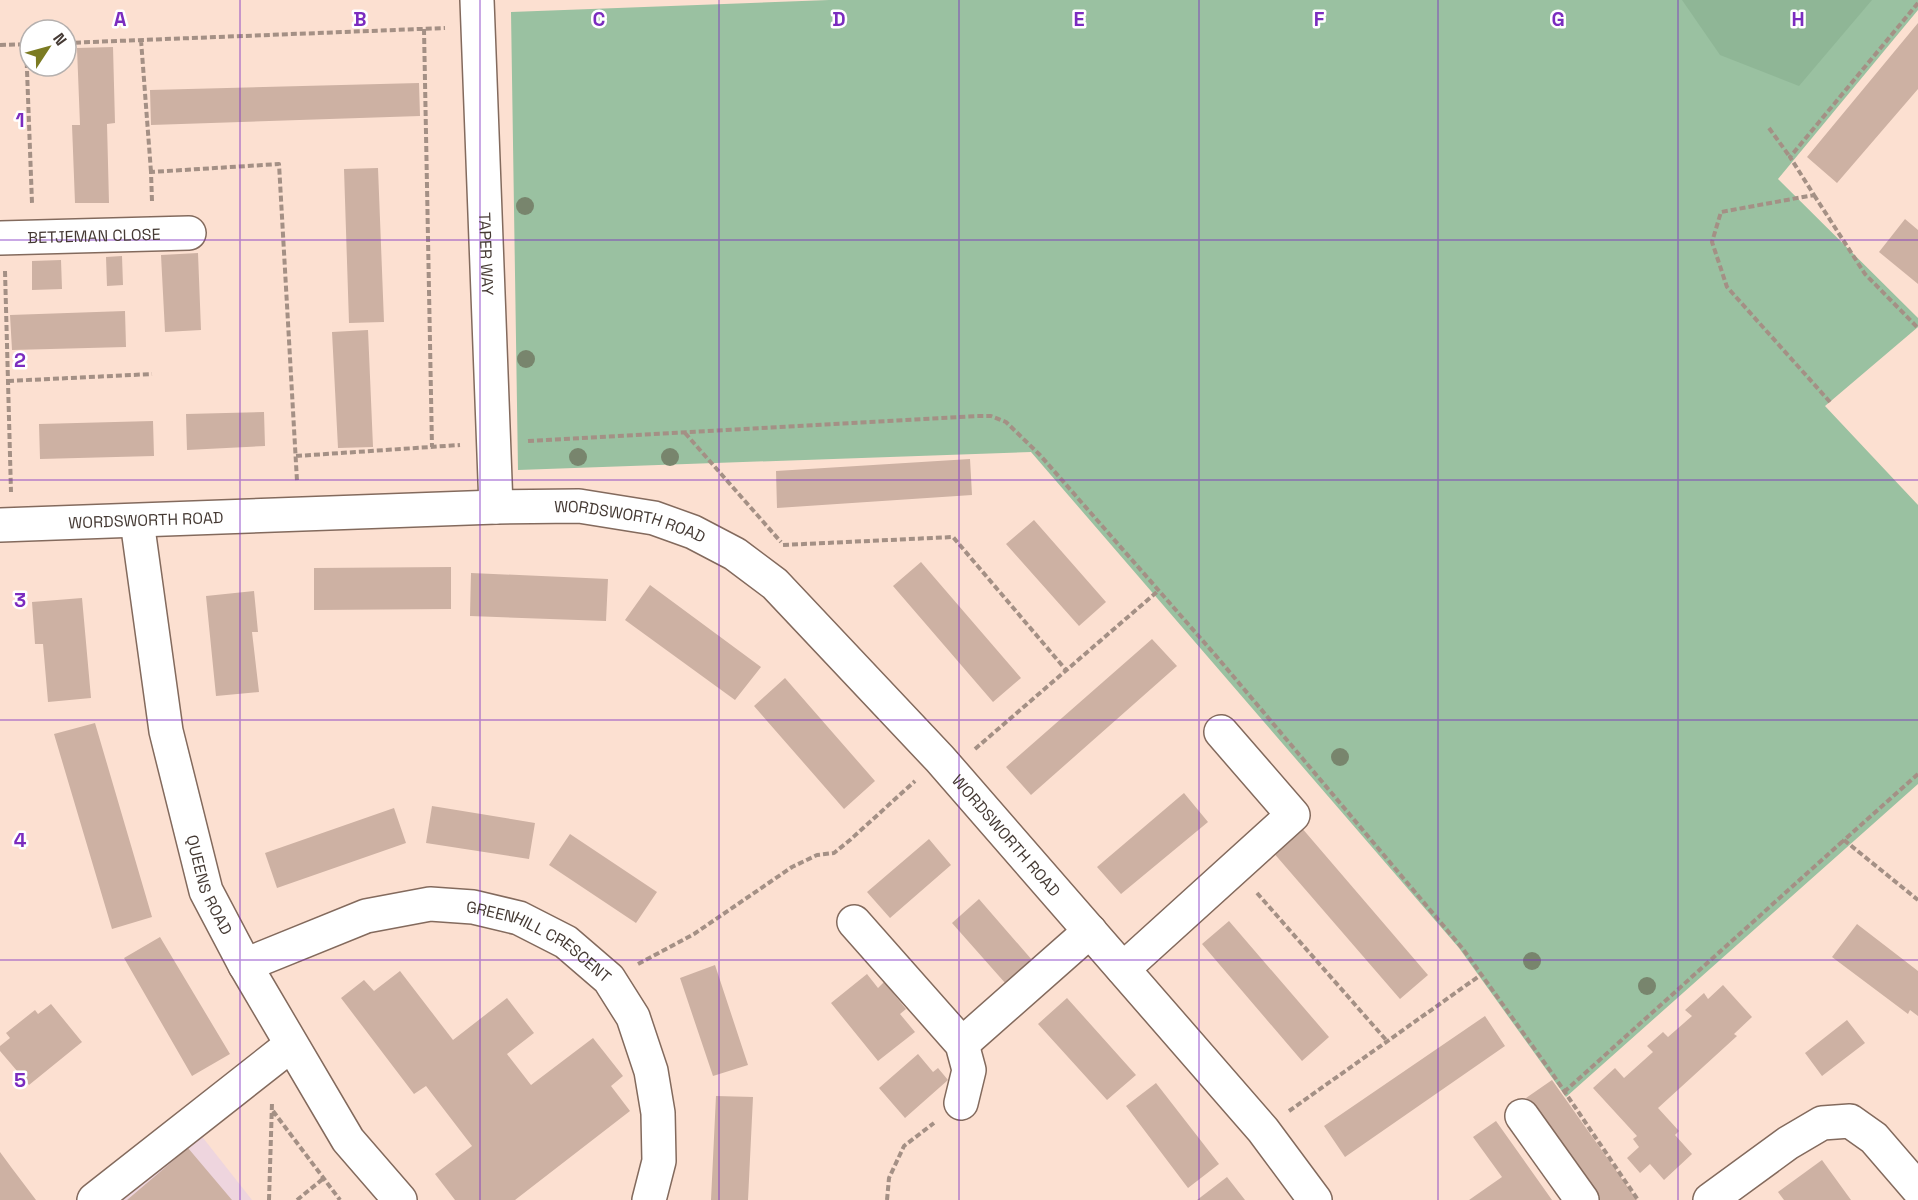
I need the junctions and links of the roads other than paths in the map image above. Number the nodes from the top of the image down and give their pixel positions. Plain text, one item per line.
1 (477, 0) edge
2 (189, 233) dead end
3 (12, 237) edge
4 (496, 507) junction
5 (137, 521) junction
6 (6, 525) edge
7 (1221, 732) dead end
8 (854, 922) dead end
9 (1090, 931) junction
10 (245, 965) junction
11 (1123, 969) junction
12 (962, 1044) junction
13 (282, 1051) junction
14 (961, 1103) road end
15 (1522, 1116) dead end
16 (1918, 1189) edge
17 (94, 1200) edge
18 (400, 1200) edge
19 (649, 1200) edge
20 (1315, 1200) edge
21 (1582, 1200) edge
22 (1710, 1200) edge

1 - 4 street, TAPER WAY
2 - 3 street, BETJEMAN CLOSE
4 - 5 street, WORDSWORTH ROAD
4 - 9 street, WORDSWORTH ROAD
5 - 6 street, WORDSWORTH ROAD
5 - 10 street, QUEENS ROAD
7 - 11 street
8 - 12 street
9 - 11 street, WORDSWORTH ROAD
9 - 12 street
10 - 13 street, QUEENS ROAD
10 - 19 street, GREENHILL CRESCENT
11 - 20 street, WORDSWORTH ROAD
12 - 14 street
13 - 17 street
13 - 18 street, QUEENS ROAD
15 - 21 street
16 - 22 street

